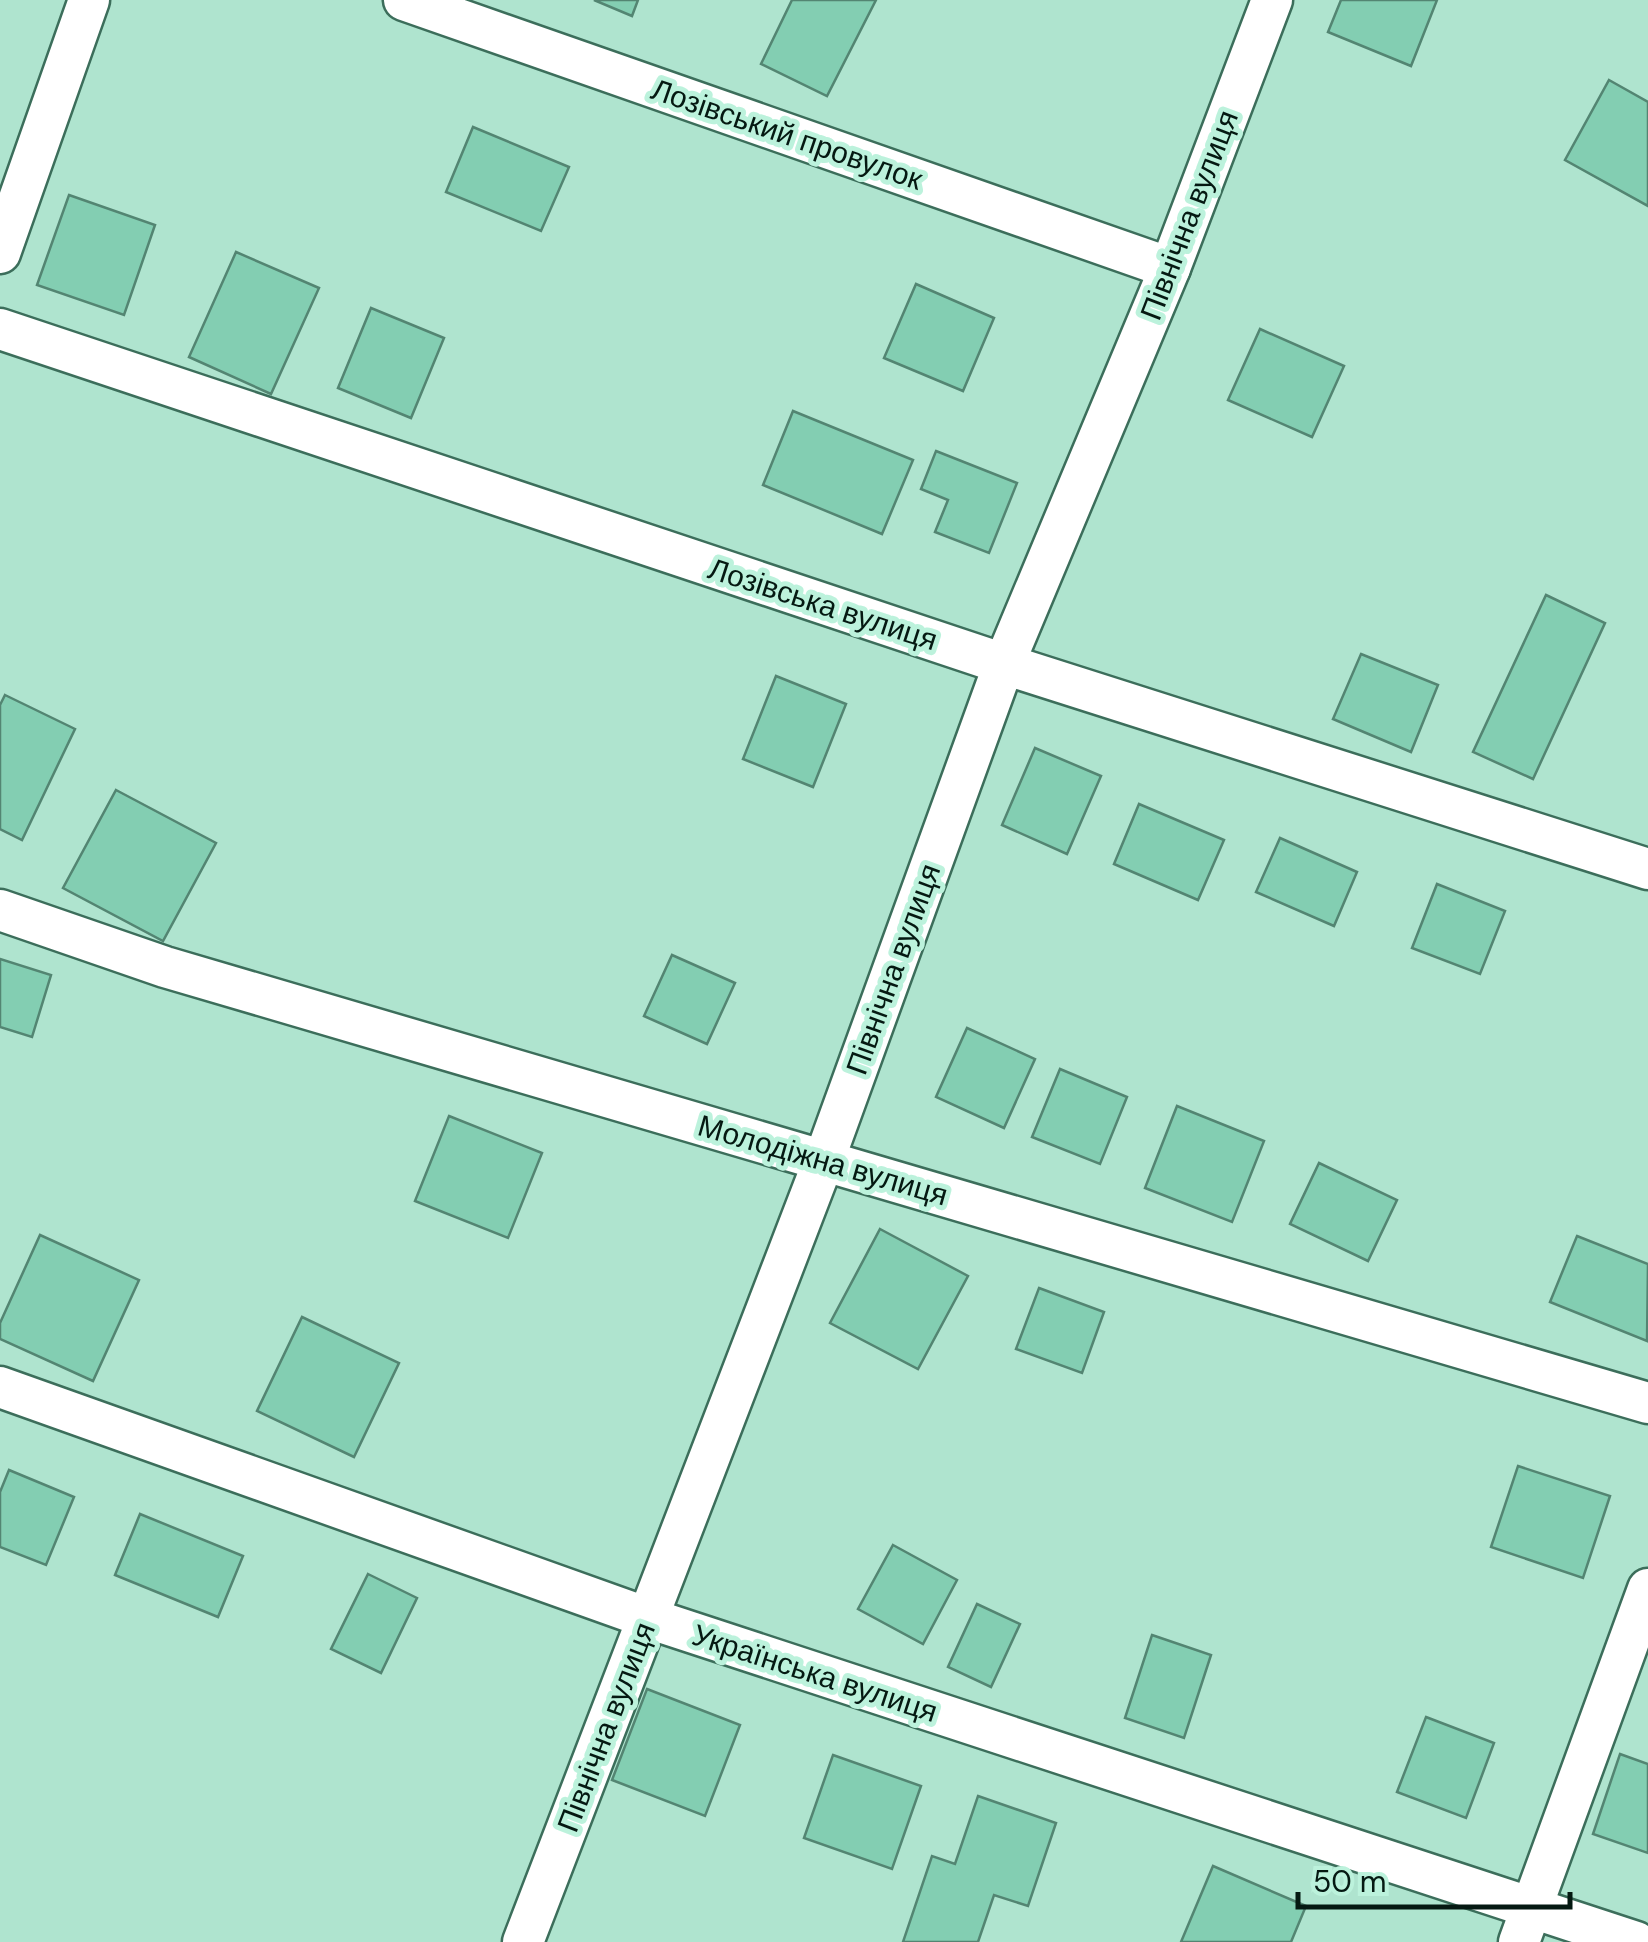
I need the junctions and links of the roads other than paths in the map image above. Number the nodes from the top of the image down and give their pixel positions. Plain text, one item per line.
1 (88, 0) edge
2 (404, 0) edge
3 (1272, 0) edge
4 (0, 252) edge
5 (1170, 268) junction
6 (0, 329) edge
7 (1004, 664) junction
8 (1648, 869) edge
9 (0, 910) edge
10 (824, 1160) junction
11 (0, 1387) edge
12 (1648, 1403) edge
13 (1648, 1588) edge
14 (648, 1618) junction
15 (1525, 1926) edge
16 (523, 1942) edge
17 (1636, 1942) edge

1 - 4 street
2 - 5 street, Лозівський провулок
3 - 5 street, Північна вулиця
5 - 7 street, Північна вулиця
6 - 7 street, Лозівська вулиця
7 - 8 street, Лозівська вулиця
7 - 10 street, Північна вулиця
9 - 10 street, Молодіжна вулиця
10 - 12 street, Молодіжна вулиця
10 - 14 street, Північна вулиця
11 - 14 street, Українська вулиця
13 - 15 street
14 - 15 street, Українська вулиця
14 - 16 street, Північна вулиця
15 - 17 street, Українська вулиця

